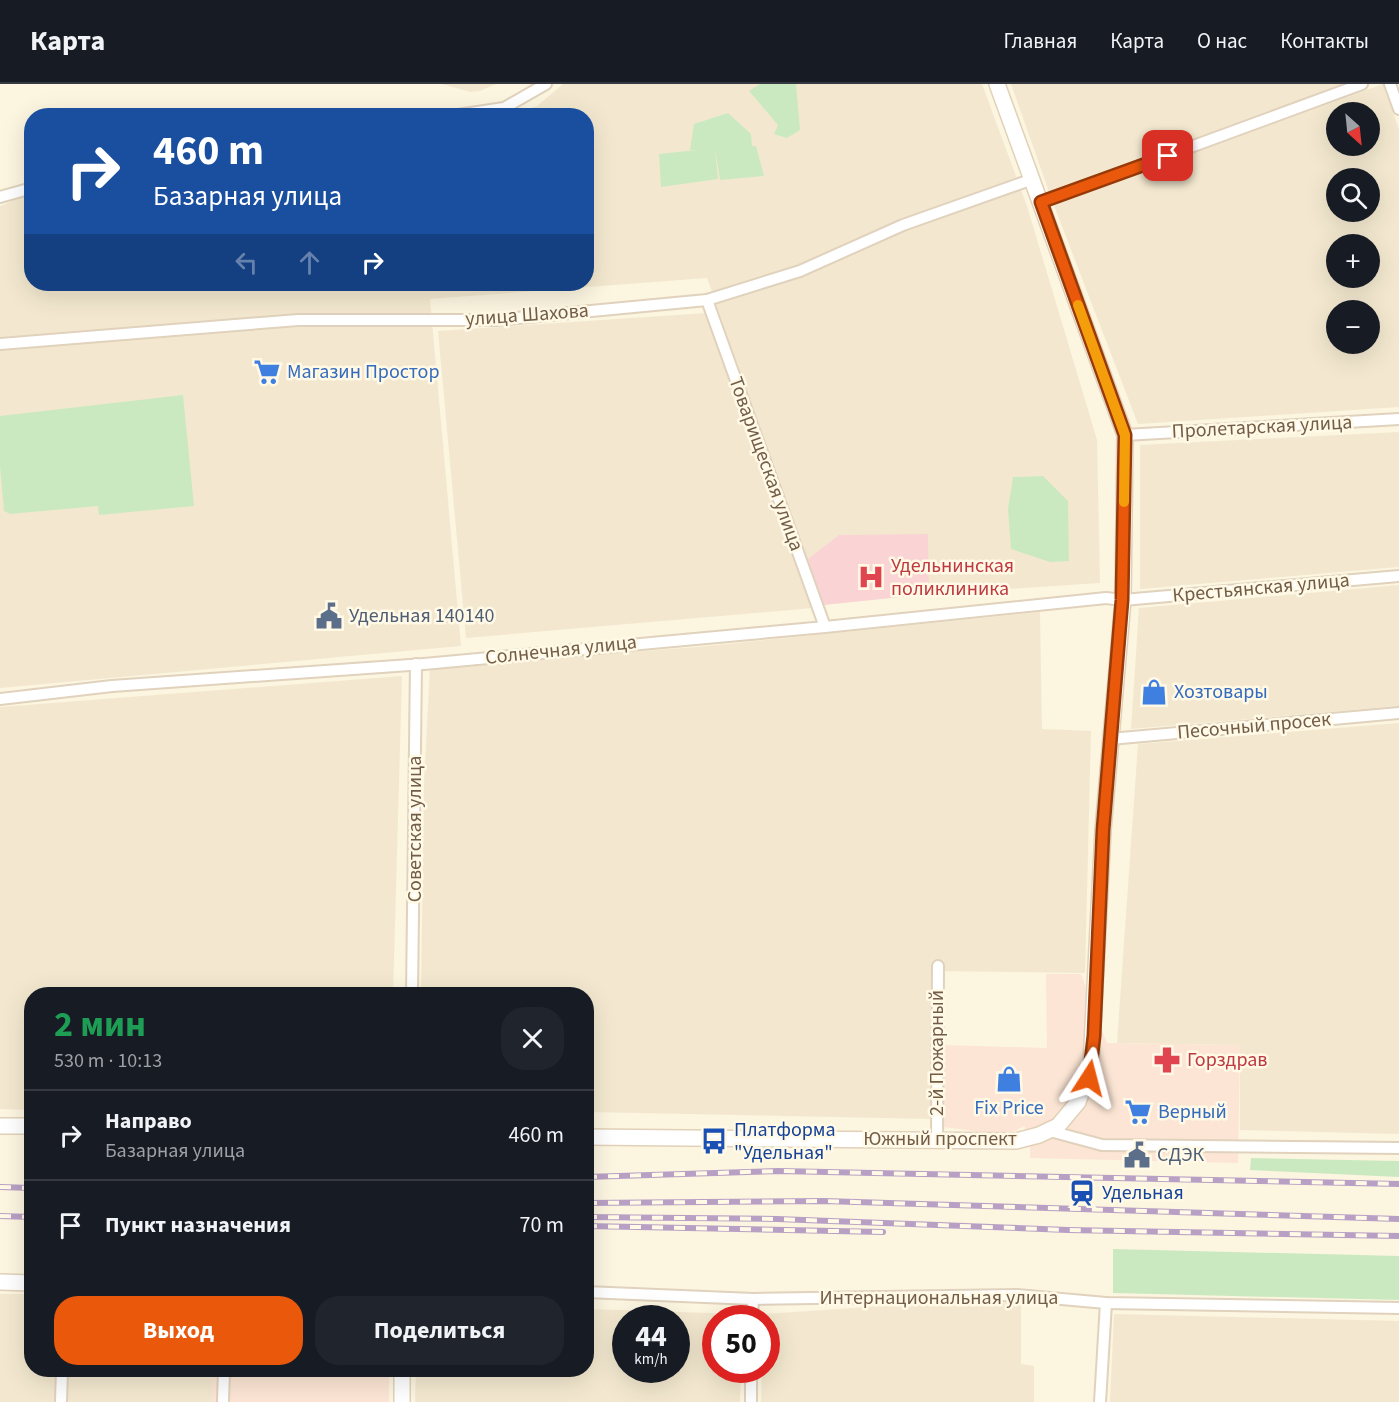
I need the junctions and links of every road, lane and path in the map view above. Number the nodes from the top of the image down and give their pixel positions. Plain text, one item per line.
1 (546, 84) edge
2 (997, 84) edge
3 (1362, 84) edge
4 (1390, 84) edge
5 (504, 108) edge
6 (1399, 109) edge
7 (1033, 179) junction
8 (24, 190) edge
9 (0, 197) edge
10 (1041, 202) junction
11 (707, 300) junction
12 (0, 344) edge
13 (1399, 420) edge
14 (1125, 435) junction
15 (1399, 576) edge
16 (1122, 600) junction
17 (825, 627) junction
18 (416, 664) junction
19 (0, 699) edge
20 (1399, 713) edge
21 (1110, 739) junction
22 (938, 966) dead end
23 (412, 987) edge
24 (0, 1126) edge
25 (24, 1126) edge
26 (1050, 1131) junction
27 (594, 1137) edge
28 (937, 1141) junction
29 (1399, 1148) edge
30 (0, 1282) edge
31 (24, 1283) edge
32 (594, 1292) edge
33 (753, 1299) junction
34 (1106, 1303) junction
35 (753, 1305) edge
36 (1399, 1308) edge
37 (62, 1377) edge
38 (224, 1377) edge
39 (402, 1377) edge
40 (751, 1383) edge
41 (61, 1402) edge
42 (223, 1402) edge
43 (402, 1402) edge
44 (751, 1402) edge
45 (1100, 1402) edge

1 - 5 street
2 - 7 main road
3 - 10 street
4 - 6 street
7 - 10 main road
7 - 11 street, улица Шахова
8 - 9 street
10 - 14 main road
11 - 12 street, улица Шахова
11 - 17 street, Товарищеская улица
13 - 14 street, Пролетарская улица
14 - 16 main road
15 - 16 street, Крестьянская улица
16 - 17 street, Солнечная улица
16 - 21 main road
17 - 18 street, Солнечная улица
18 - 19 street, Солнечная улица
18 - 23 street, Советская улица
20 - 21 street, Песочный просек
21 - 26 main road
22 - 28 street, 2-й Пожарный
24 - 25 main road
26 - 28 main road, Южный проспект
26 - 29 street
27 - 28 main road, Южный проспект
30 - 31 main road
32 - 33 street, Интернациональная улица
33 - 34 street, Интернациональная улица
33 - 35 street
34 - 36 street, Интернациональная улица
34 - 45 street
37 - 41 street
38 - 42 street
39 - 43 main road
40 - 44 street

